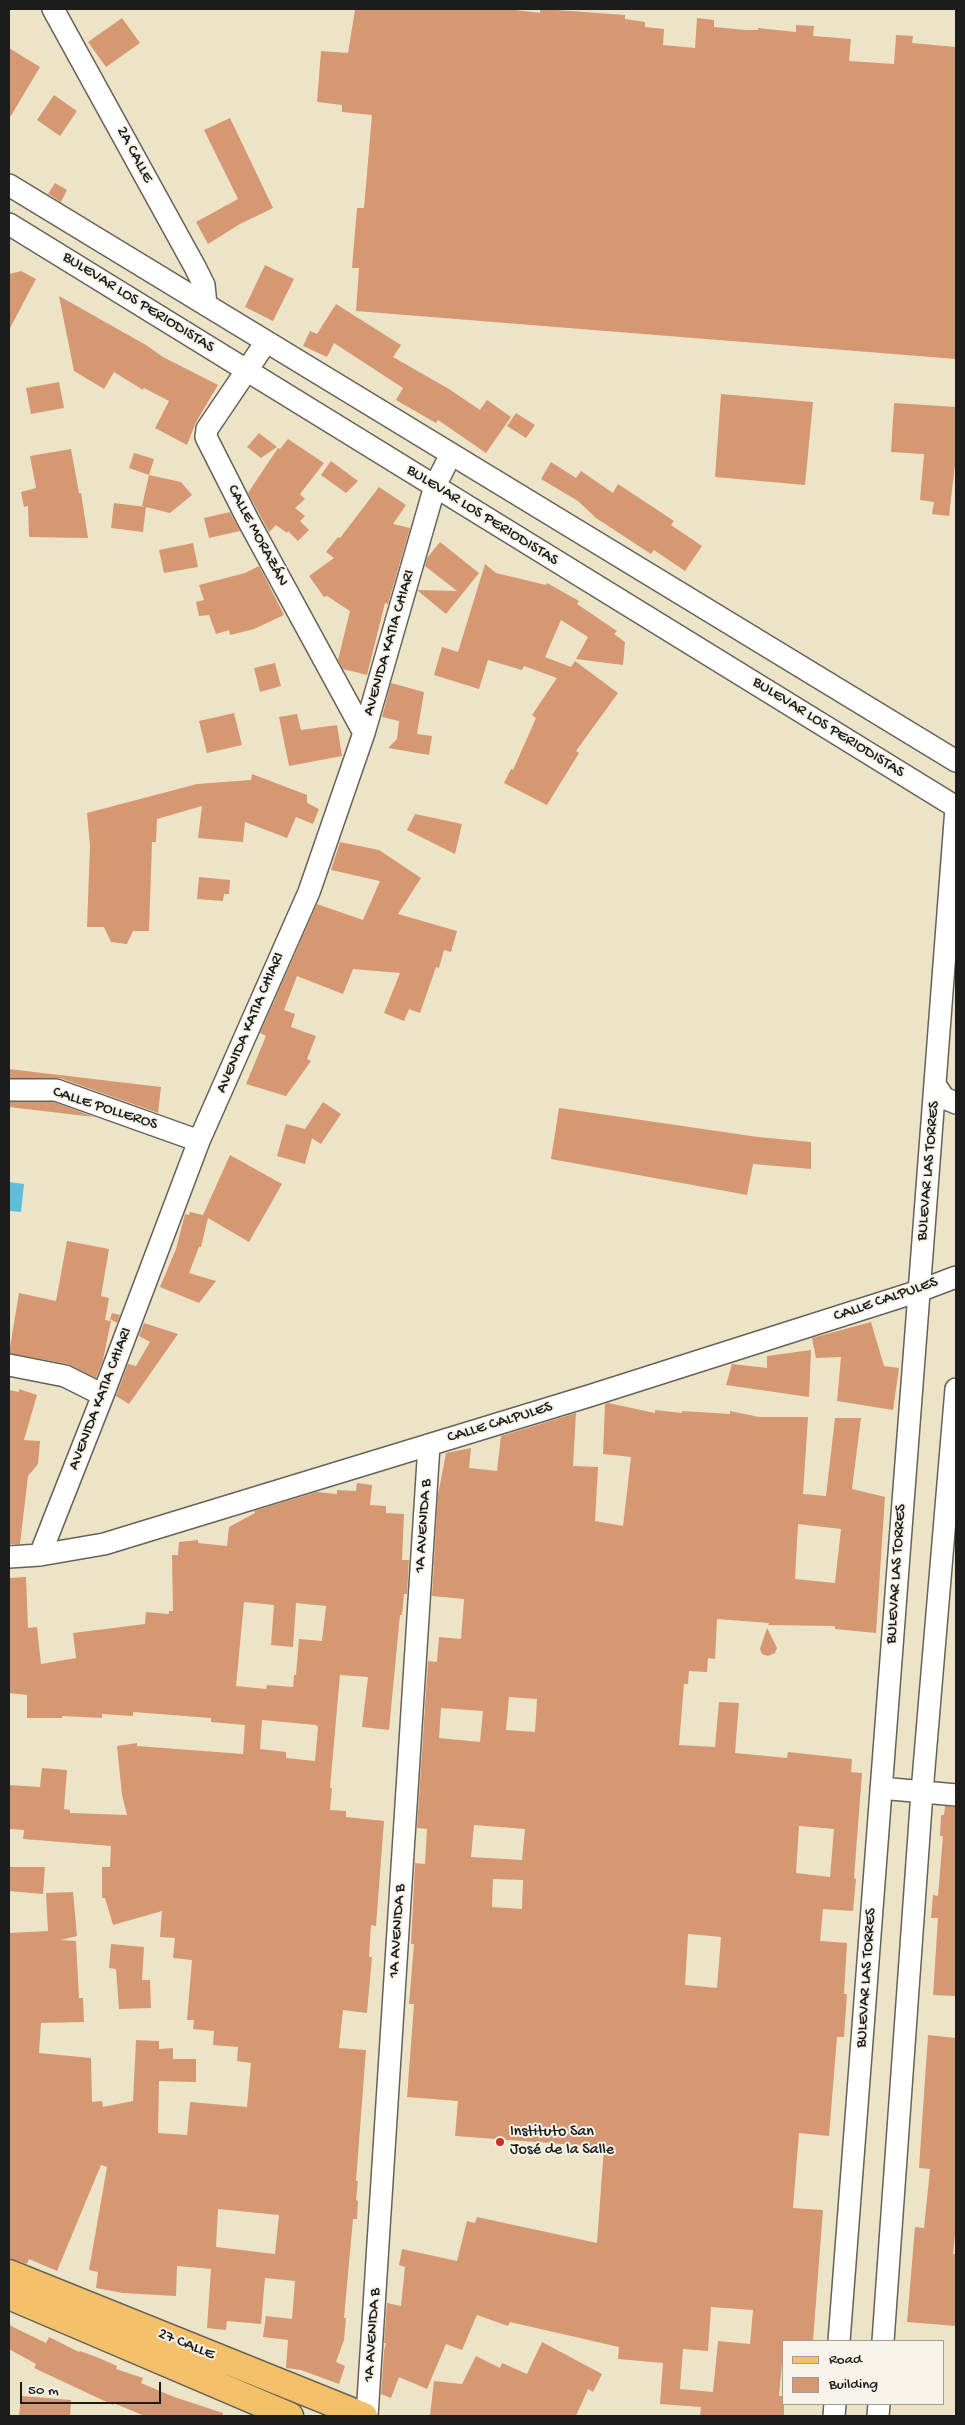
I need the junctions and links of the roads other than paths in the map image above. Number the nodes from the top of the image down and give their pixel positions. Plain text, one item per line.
1 (53, 9) edge
2 (9, 185) edge
3 (9, 224) edge
4 (206, 305) junction
5 (266, 342) junction
6 (247, 371) junction
7 (451, 454) junction
8 (435, 486) junction
9 (364, 733) junction
10 (956, 761) edge
11 (956, 807) edge
12 (936, 1086) junction
13 (9, 1090) edge
14 (956, 1103) edge
15 (199, 1141) junction
16 (956, 1277) edge
17 (919, 1291) junction
18 (9, 1365) edge
19 (956, 1390) edge
20 (103, 1395) junction
21 (429, 1445) junction
22 (40, 1554) junction
23 (9, 1557) edge
24 (881, 1788) junction
25 (922, 1792) junction
26 (956, 1795) edge
27 (9, 2273) edge
28 (9, 2296) edge
29 (839, 2340) edge
30 (883, 2340) edge
31 (290, 2416) edge
32 (366, 2416) edge

1 - 4 street, 2A CALLE
2 - 4 street, BULEVAR LOS PERIODISTAS
3 - 6 street, BULEVAR LOS PERIODISTAS
4 - 5 street, BULEVAR LOS PERIODISTAS
5 - 6 street, CALLE MORAZÁN
5 - 7 street, BULEVAR LOS PERIODISTAS
6 - 8 street, BULEVAR LOS PERIODISTAS
6 - 9 street, CALLE MORAZÁN
7 - 8 street, AVENIDA KATIA CHIARI
7 - 10 street, BULEVAR LOS PERIODISTAS
8 - 9 street, AVENIDA KATIA CHIARI
8 - 11 street, BULEVAR LOS PERIODISTAS
9 - 15 street, AVENIDA KATIA CHIARI
11 - 12 street, BULEVAR LAS TORRES
12 - 14 street
12 - 17 street, BULEVAR LAS TORRES
13 - 15 street, CALLE POLLEROS
15 - 20 street, AVENIDA KATIA CHIARI
16 - 17 street, CALLE CALPULES
17 - 21 street, CALLE CALPULES
17 - 24 street, BULEVAR LAS TORRES
18 - 20 street
19 - 25 street
20 - 22 street, AVENIDA KATIA CHIARI
21 - 22 street, CALLE CALPULES
21 - 32 street, 1A AVENIDA B
22 - 23 street
24 - 25 street
24 - 29 street, BULEVAR LAS TORRES
25 - 26 street
25 - 30 street
27 - 32 main road, 27 CALLE
28 - 31 main road, 27 CALLE

